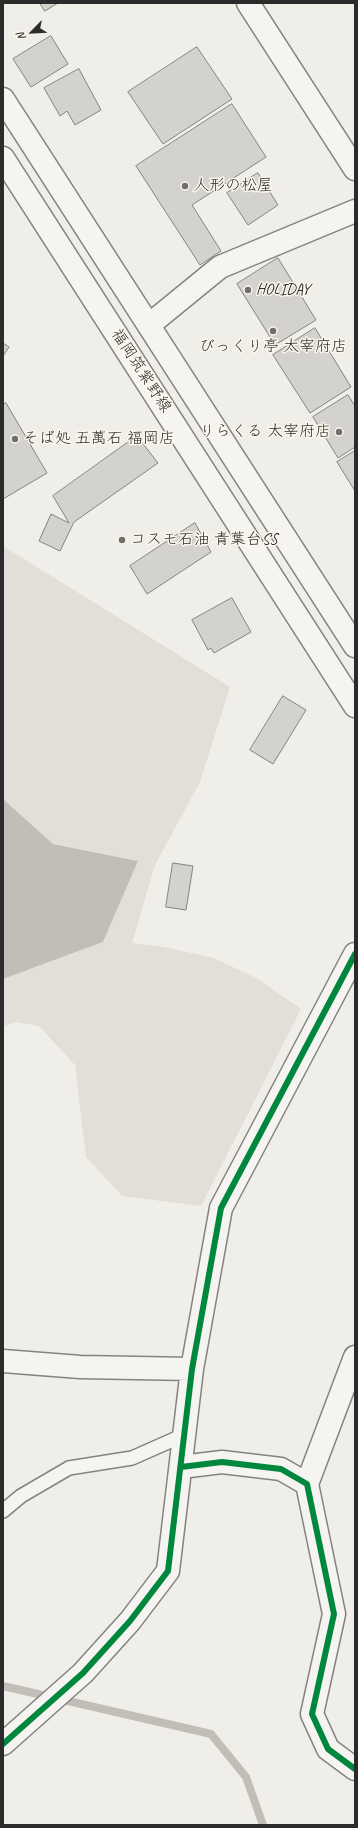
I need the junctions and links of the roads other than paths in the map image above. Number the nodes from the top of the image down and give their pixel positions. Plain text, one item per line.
1 (248, 3) edge
2 (3, 99) edge
3 (3, 158) edge
4 (355, 169) edge
5 (355, 211) edge
6 (149, 325) junction
7 (355, 646) edge
8 (355, 706) edge
9 (355, 954) edge
10 (355, 1357) edge
11 (3, 1361) edge
12 (192, 1369) junction
13 (184, 1435) junction
14 (181, 1468) junction
15 (307, 1484) junction
16 (3, 1511) edge
17 (3, 1744) edge
18 (355, 1769) edge

1 - 4 street
2 - 6 street, 福岡筑紫野線
3 - 8 street, 福岡筑紫野線
5 - 6 street
6 - 7 street, 福岡筑紫野線
9 - 12 street
10 - 15 street
11 - 12 street
12 - 13 street
13 - 14 street
13 - 16 lane
14 - 15 street
14 - 17 street
15 - 18 street

